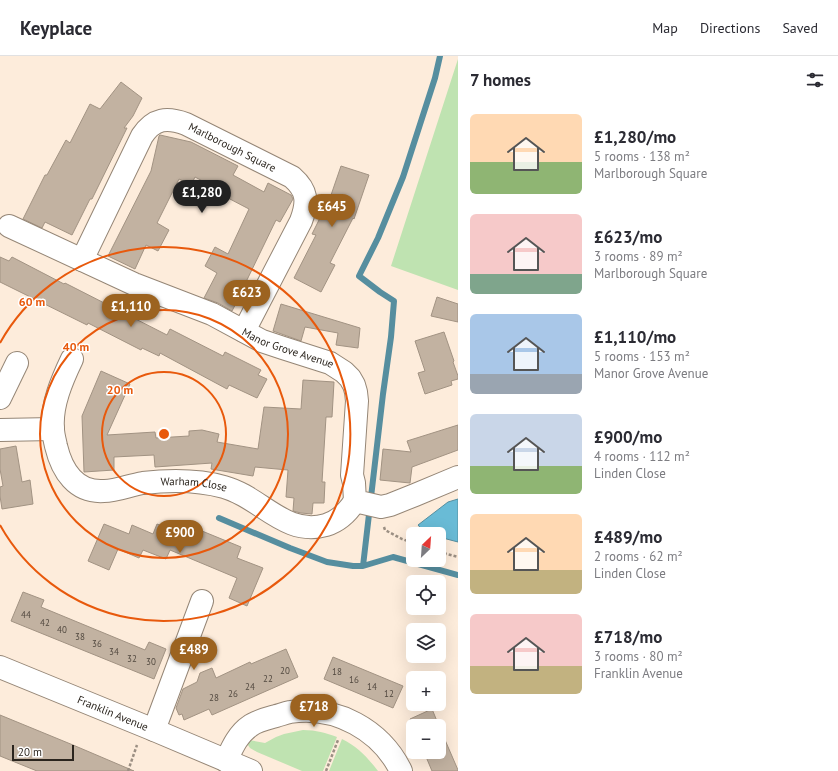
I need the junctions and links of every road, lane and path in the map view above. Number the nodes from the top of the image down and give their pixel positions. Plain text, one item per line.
1 (9, 226) dead end
2 (82, 260) junction
3 (244, 331) junction
4 (72, 359) dead end
5 (17, 363) dead end
6 (0, 398) edge
7 (53, 429) junction
8 (0, 430) edge
9 (458, 477) edge
10 (365, 503) junction
11 (402, 539) dead end
12 (406, 540) edge
13 (446, 554) edge
14 (458, 557) edge
15 (202, 601) dead end
16 (0, 667) edge
17 (347, 719) junction
18 (149, 728) junction
19 (226, 761) junction
20 (128, 771) edge
21 (251, 771) edge
22 (326, 771) edge
23 (401, 771) edge

1 - 2 street, Manor Grove Avenue
2 - 3 street, Manor Grove Avenue
2 - 3 street, Marlborough Square
3 - 10 street, Manor Grove Avenue
4 - 7 street, Warham Close
5 - 6 street
7 - 8 street
7 - 10 street, Warham Close
9 - 10 street
11 - 12 path
13 - 14 path
15 - 18 street
16 - 18 street, Franklin Avenue
17 - 19 street
17 - 22 path
17 - 23 street
18 - 19 street, Franklin Avenue
18 - 20 path
19 - 21 street, Franklin Avenue

